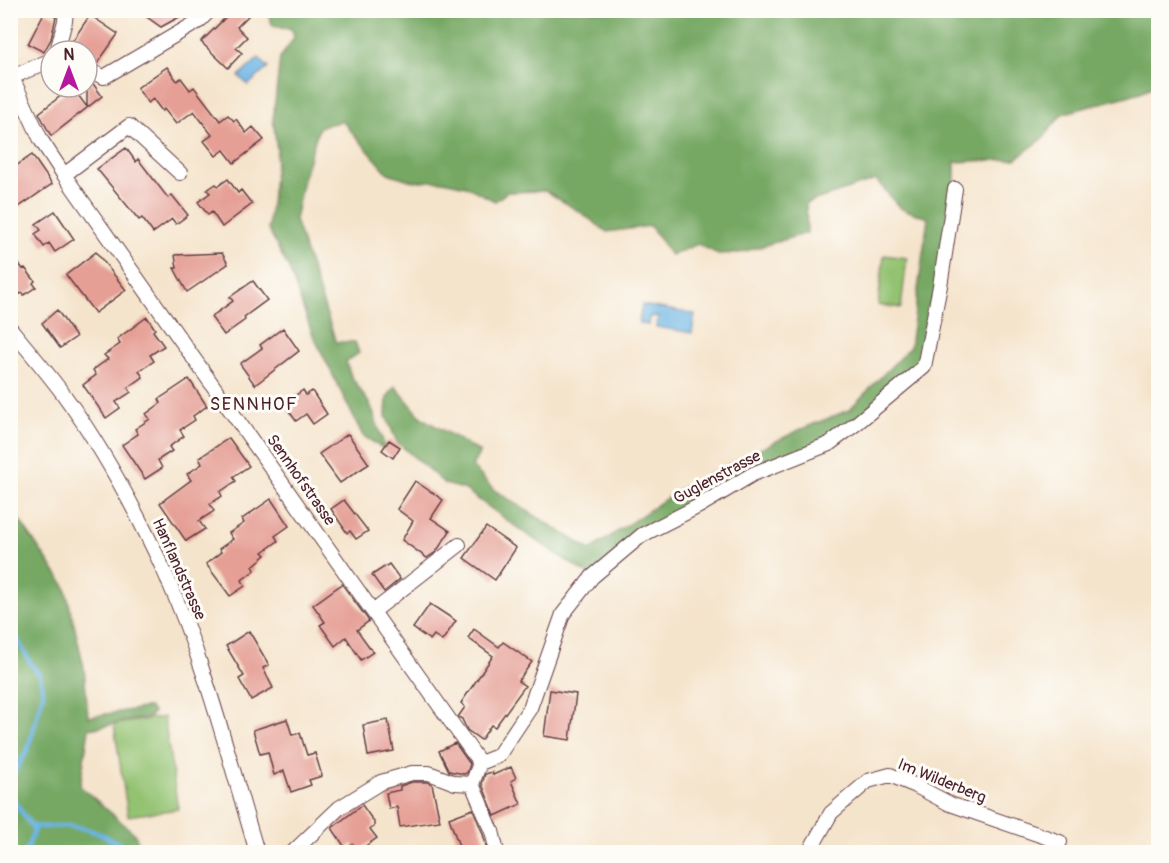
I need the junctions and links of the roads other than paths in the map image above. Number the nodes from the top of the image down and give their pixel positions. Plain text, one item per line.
1 (66, 10) edge
2 (210, 10) edge
3 (60, 39) edge
4 (39, 65) edge
5 (99, 75) edge
6 (11, 76) edge
7 (180, 173) dead end
8 (64, 175) junction
9 (955, 189) dead end
10 (10, 328) edge
11 (459, 545) dead end
12 (374, 611) junction
13 (480, 763) junction
14 (472, 784) junction
15 (1060, 842) dead end
16 (257, 852) edge
17 (293, 852) edge
18 (497, 852) edge
19 (809, 852) edge

1 - 3 street
2 - 5 street
4 - 6 street
6 - 8 street, Sennhofstrasse
7 - 8 street
8 - 12 street, Sennhofstrasse
9 - 13 street, Guglenstrasse
10 - 16 street, Hanflandstrasse
11 - 12 street
12 - 13 street, Sennhofstrasse
13 - 14 street
14 - 17 street
14 - 18 street
15 - 19 street, Im Wilderberg

